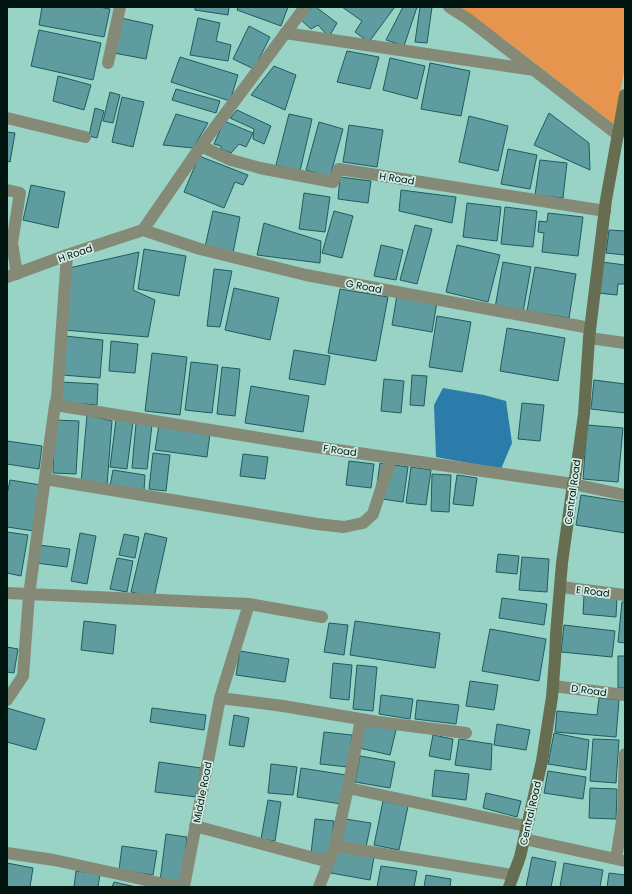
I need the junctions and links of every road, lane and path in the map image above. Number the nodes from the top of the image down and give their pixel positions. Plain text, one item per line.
1 (120, 7) edge
2 (305, 7) edge
3 (449, 7) edge
4 (285, 33) junction
5 (108, 62) dead end
6 (534, 70) junction
7 (625, 94) edge
8 (7, 118) edge
9 (618, 135) junction
10 (85, 137) dead end
11 (201, 146) junction
12 (7, 190) edge
13 (604, 211) junction
14 (142, 230) junction
15 (67, 255) junction
16 (12, 275) edge
17 (589, 333) junction
18 (625, 343) edge
19 (55, 404) junction
20 (391, 458) junction
21 (45, 479) junction
22 (573, 484) junction
23 (625, 495) edge
24 (561, 587) junction
25 (7, 593) edge
26 (29, 595) junction
27 (625, 595) edge
28 (249, 604) junction
29 (322, 617) dead end
30 (553, 686) junction
31 (625, 695) edge
32 (220, 698) junction
33 (7, 700) edge
34 (360, 719) junction
35 (466, 733) dead end
36 (625, 754) edge
37 (348, 788) junction
38 (195, 826) junction
39 (526, 826) junction
40 (524, 839) junction
41 (335, 846) junction
42 (7, 853) edge
43 (621, 860) edge
44 (329, 862) junction
45 (513, 875) junction
46 (178, 887) edge
47 (184, 887) edge
48 (319, 887) edge
49 (509, 887) edge

1 - 5 street
2 - 4 street
3 - 6 street
4 - 6 street
4 - 11 street
6 - 9 street
7 - 9 street, Central Road
8 - 10 street
9 - 13 street, Central Road
11 - 13 street, H Road
11 - 14 street
12 - 16 street
13 - 17 street, Central Road
14 - 15 street, H Road
14 - 17 street, G Road
15 - 16 street, H Road
15 - 19 street
17 - 18 street, G Road
17 - 22 street, Central Road
19 - 20 street, F Road
19 - 21 street
20 - 21 street
20 - 22 street, F Road
21 - 26 street
22 - 23 street, F Road
22 - 24 street, Central Road
24 - 27 street, E Road
24 - 30 street, Central Road
25 - 26 street
26 - 28 street
26 - 33 street
28 - 29 street
28 - 32 street, Middle Road
30 - 31 street, D Road
30 - 39 street, Central Road
32 - 34 street
32 - 38 street, Middle Road
34 - 35 street
34 - 37 street
36 - 43 street
37 - 39 street
37 - 41 street
38 - 44 street
38 - 47 street, Middle Road
39 - 40 street, Central Road
40 - 43 street
40 - 45 street, Central Road
41 - 44 street
41 - 45 street
42 - 46 street
44 - 48 street
45 - 49 street, Central Road

